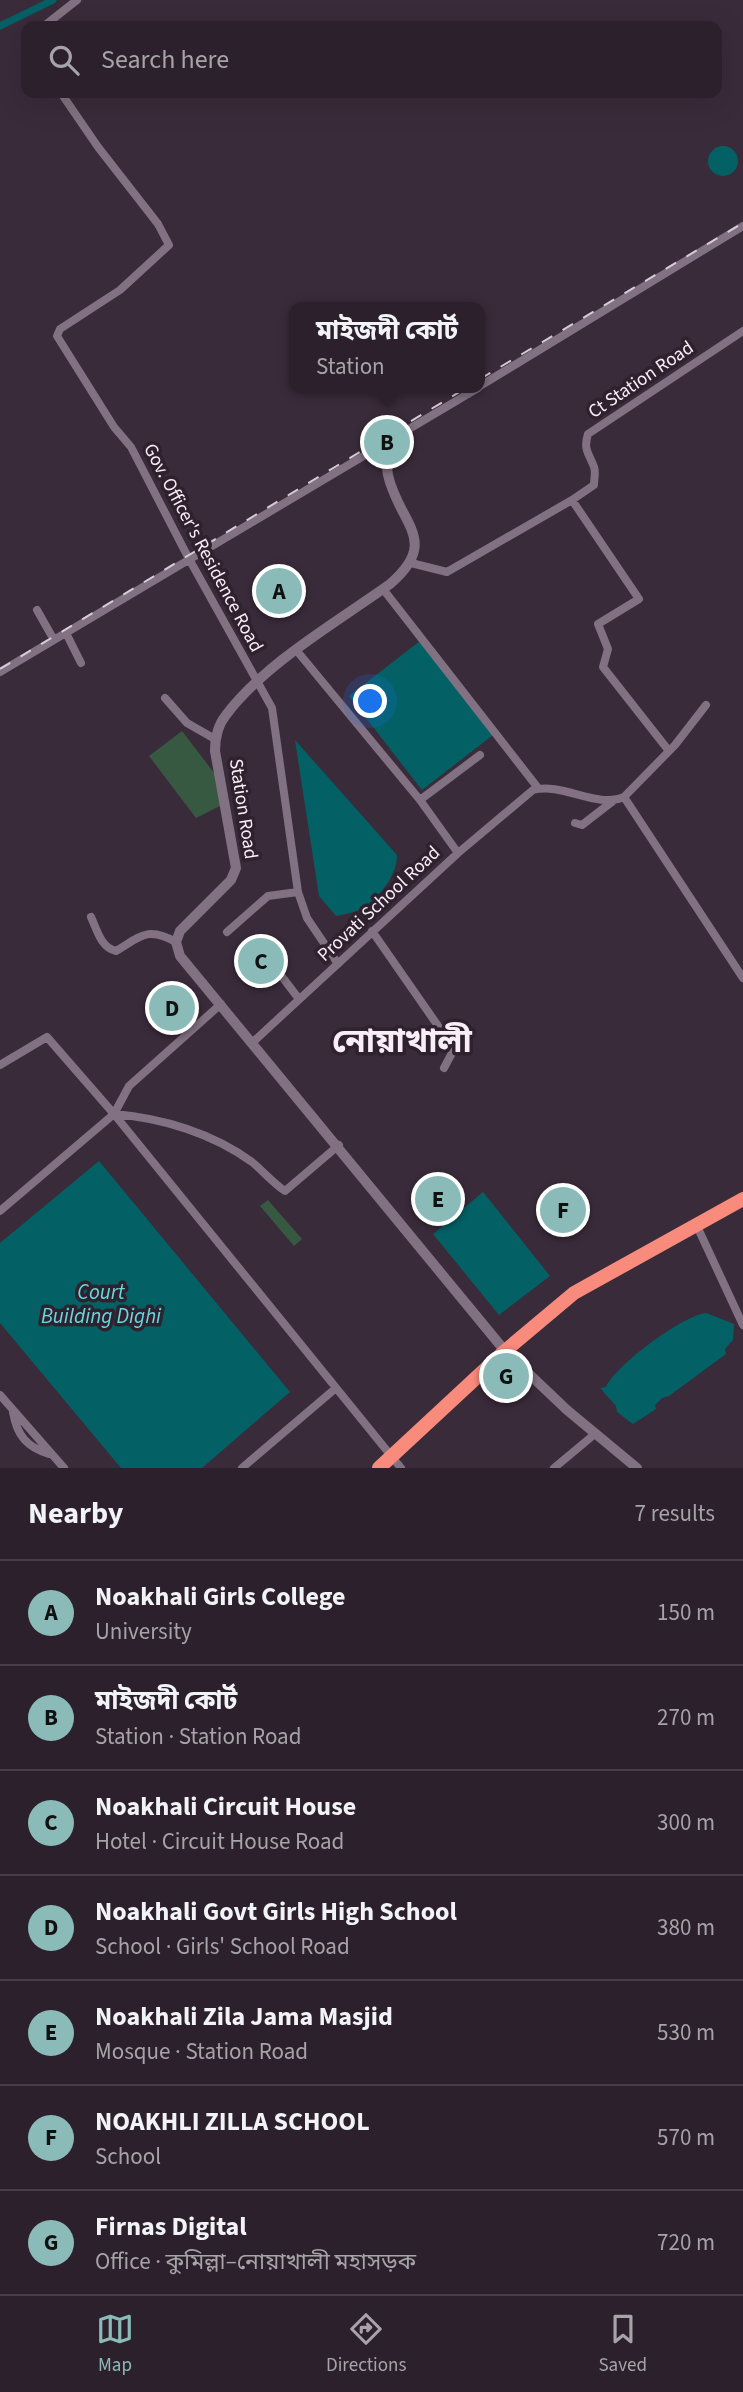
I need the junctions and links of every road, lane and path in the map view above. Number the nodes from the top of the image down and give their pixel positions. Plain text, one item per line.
1 (78, 0) edge
2 (51, 21) edge
3 (64, 98) edge
4 (743, 226) edge
5 (743, 331) edge
6 (485, 383) edge
7 (469, 393) edge
8 (387, 442) junction
9 (572, 500) junction
10 (191, 560) junction
11 (411, 563) junction
12 (383, 589) junction
13 (37, 610) dead end
14 (66, 633) junction
15 (54, 640) junction
16 (296, 651) junction
17 (81, 663) dead end
18 (0, 673) edge
19 (258, 682) junction
20 (165, 698) dead end
21 (706, 705) dead end
22 (215, 739) junction
23 (669, 751) junction
24 (480, 755) dead end
25 (538, 788) junction
26 (420, 800) junction
27 (613, 801) junction
28 (625, 801) junction
29 (575, 823) dead end
30 (458, 853) junction
31 (298, 892) junction
32 (90, 917) dead end
33 (372, 931) junction
34 (227, 932) dead end
35 (176, 942) junction
36 (338, 964) junction
37 (273, 965) dead end
38 (743, 978) edge
39 (299, 999) junction
40 (221, 1004) junction
41 (253, 1042) junction
42 (0, 1065) edge
43 (444, 1068) dead end
44 (114, 1114) junction
45 (339, 1145) junction
46 (743, 1199) edge
47 (0, 1211) edge
48 (696, 1224) junction
49 (743, 1325) edge
50 (505, 1351) junction
51 (336, 1388) junction
52 (0, 1395) edge
53 (596, 1433) junction
54 (391, 1457) junction
55 (64, 1468) edge
56 (242, 1468) edge
57 (379, 1468) edge
58 (401, 1468) edge
59 (554, 1468) edge
60 (637, 1468) edge

1 - 2 street
3 - 10 street, Gov. Officer's Residence Road
4 - 6 street
5 - 9 street, Ct Station Road
7 - 8 street
8 - 10 street
8 - 11 street
9 - 11 street
9 - 23 street
10 - 14 street
10 - 19 street, Gov. Officer's Residence Road
11 - 12 street, Station Road
12 - 16 street, Station Road
12 - 25 street
13 - 15 street
14 - 15 street
14 - 17 street
15 - 18 street
16 - 19 street, Station Road
16 - 26 street
19 - 22 street, Station Road
19 - 31 street, Gov. Officer's Residence Road
20 - 22 street
21 - 23 street
22 - 35 street, Station Road
23 - 28 street
24 - 26 street
25 - 27 street
25 - 30 street, Provati School Road
26 - 30 street
27 - 28 street
27 - 29 street
28 - 38 street
30 - 33 street, Provati School Road
31 - 34 street
31 - 36 street, Gov. Officer's Residence Road
32 - 35 street
33 - 36 street, Provati School Road
33 - 43 street
35 - 40 street
36 - 39 street, Provati School Road
37 - 39 street
39 - 41 street, Provati School Road
40 - 41 street
40 - 44 street
41 - 45 street
42 - 44 street
44 - 45 street
44 - 47 street
44 - 51 street
45 - 50 street
46 - 48 highway
48 - 49 street
48 - 50 highway
50 - 53 street
50 - 54 highway
51 - 54 street
51 - 56 street
52 - 55 street
53 - 59 street
53 - 60 street
54 - 57 highway
54 - 58 street

